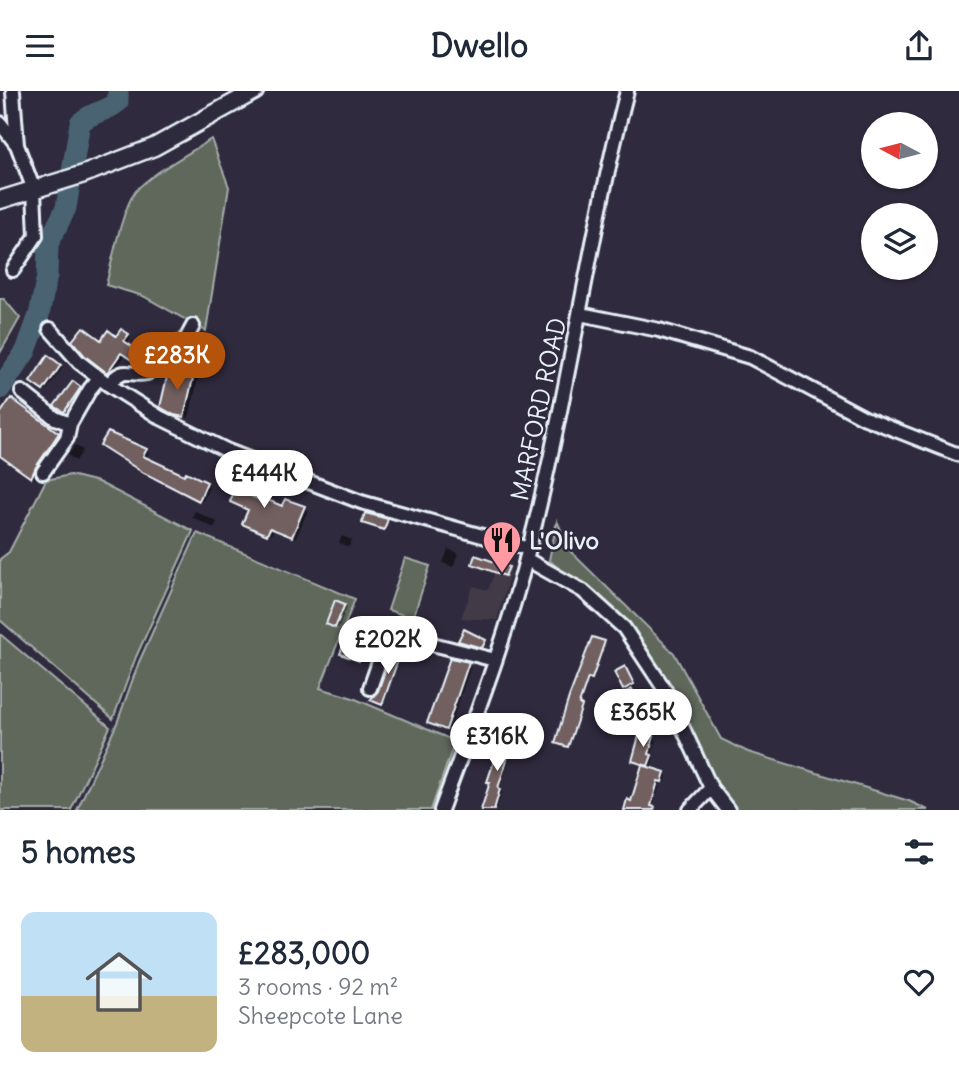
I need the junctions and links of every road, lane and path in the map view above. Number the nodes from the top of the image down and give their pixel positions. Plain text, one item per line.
1 (13, 91) edge
2 (256, 91) edge
3 (627, 91) edge
4 (0, 123) edge
5 (18, 145) junction
6 (34, 190) junction
7 (0, 200) edge
8 (13, 270) dead end
9 (580, 314) junction
10 (193, 326) dead end
11 (50, 329) dead end
12 (104, 382) junction
13 (22, 392) dead end
14 (70, 424) junction
15 (959, 455) edge
16 (43, 472) dead end
17 (528, 554) junction
18 (388, 636) junction
19 (374, 640) dead end
20 (495, 660) junction
21 (370, 688) dead end
22 (711, 788) junction
23 (442, 810) edge
24 (690, 810) edge
25 (728, 810) edge

1 - 5 street
2 - 6 main road
3 - 9 street, MARFORD ROAD
4 - 5 street
5 - 6 street
6 - 7 main road
6 - 8 street
9 - 15 street
9 - 17 street, MARFORD ROAD
10 - 12 street
11 - 12 street
12 - 14 street
12 - 17 street
13 - 14 street
14 - 16 street
17 - 20 street, MARFORD ROAD
17 - 22 street
18 - 19 street
18 - 20 street
18 - 21 street
20 - 23 street, MARFORD ROAD
22 - 24 street
22 - 25 street

